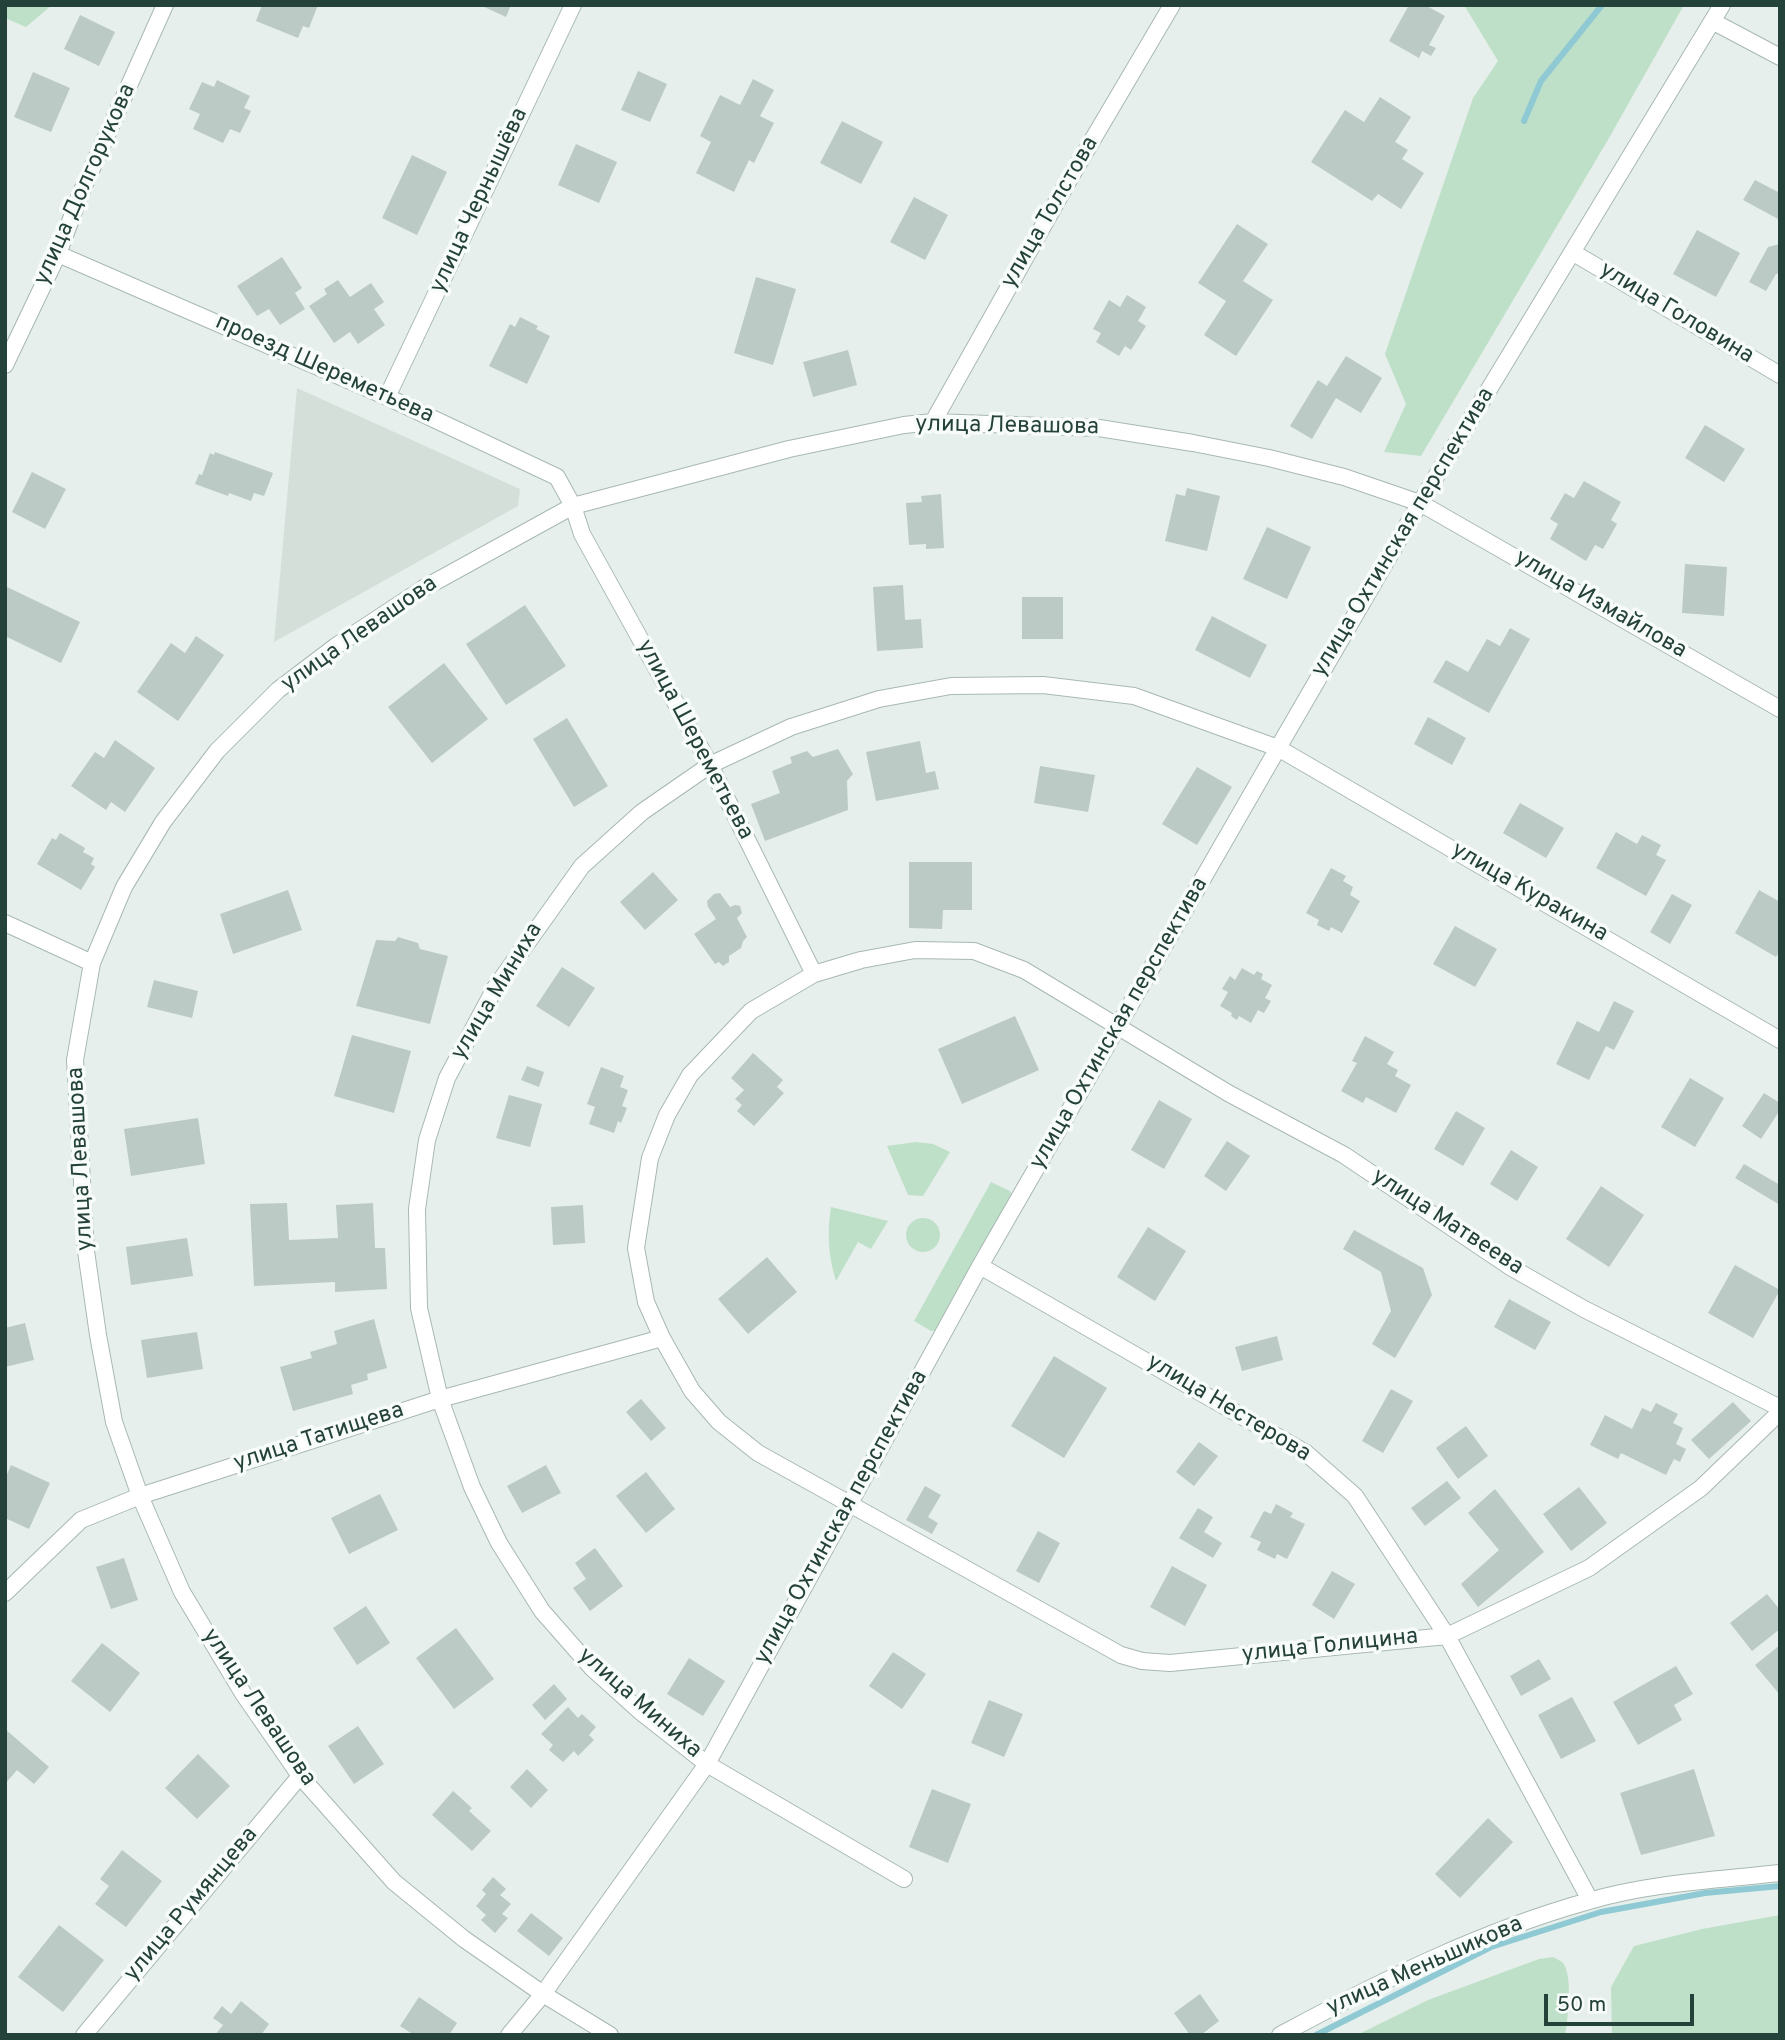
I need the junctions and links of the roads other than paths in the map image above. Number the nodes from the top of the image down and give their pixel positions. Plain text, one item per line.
1 (165, 5) edge
2 (573, 5) edge
3 (1172, 5) edge
4 (1721, 5) edge
5 (1712, 21) junction
6 (1780, 57) edge
7 (1572, 253) junction
8 (58, 254) junction
9 (5, 365) edge
10 (1780, 375) edge
11 (387, 397) junction
12 (933, 422) junction
13 (1420, 503) junction
14 (573, 506) junction
15 (1780, 709) edge
16 (1278, 748) junction
17 (710, 765) junction
18 (5, 923) edge
19 (92, 963) junction
20 (814, 974) junction
21 (1119, 1028) junction
22 (1780, 1040) edge
23 (980, 1266) junction
24 (662, 1338) junction
25 (440, 1399) junction
26 (1780, 1410) edge
27 (140, 1496) junction
28 (849, 1504) junction
29 (5, 1593) edge
30 (1447, 1636) junction
31 (707, 1764) junction
32 (300, 1776) junction
33 (1780, 1873) edge
34 (904, 1879) dead end
35 (1590, 1900) junction
36 (543, 1994) junction
37 (84, 2035) edge
38 (509, 2035) edge
39 (610, 2035) edge
40 (1280, 2035) edge

1 - 8 street, улица Долгорукова
2 - 11 street, улица Чернышёва
3 - 12 street, улица Толстова
4 - 5 street, улица Охтинская перспектива
5 - 6 street
5 - 7 street, улица Охтинская перспектива
7 - 10 street, улица Головина
7 - 13 street, улица Охтинская перспектива
8 - 9 street, улица Долгорукова
8 - 11 street, проезд Шереметьева
11 - 14 street, проезд Шереметьева
12 - 13 street, улица Левашова
12 - 14 street, улица Левашова
13 - 15 street, улица Измайлова
13 - 16 street, улица Охтинская перспектива
14 - 17 street, улица Шереметьева
14 - 19 street, улица Левашова
16 - 17 street, улица Миниха
16 - 21 street, улица Охтинская перспектива
16 - 22 street, улица Куракина
17 - 20 street, улица Шереметьева
17 - 25 street, улица Миниха
18 - 19 street
19 - 27 street, улица Левашова
20 - 21 street, улица Матвеева
20 - 24 street, улица Голицина
21 - 23 street, улица Охтинская перспектива
21 - 26 street, улица Матвеева
23 - 28 street, улица Охтинская перспектива
23 - 30 street, улица Нестерова
24 - 25 street, улица Татищева
24 - 28 street, улица Голицина
25 - 27 street, улица Татищева
25 - 31 street, улица Миниха
26 - 30 street, улица Голицина
27 - 29 street, улица Татищева
27 - 32 street, улица Левашова
28 - 30 street, улица Голицина
28 - 31 street, улица Охтинская перспектива
30 - 35 street, улица Нестерова
31 - 34 street, улица Миниха
31 - 36 street, улица Охтинская перспектива
32 - 36 street, улица Левашова
32 - 37 street, улица Румянцева
33 - 35 street, улица Меньшикова
35 - 40 street, улица Меньшикова
36 - 38 street, улица Охтинская перспектива
36 - 39 street, улица Левашова

